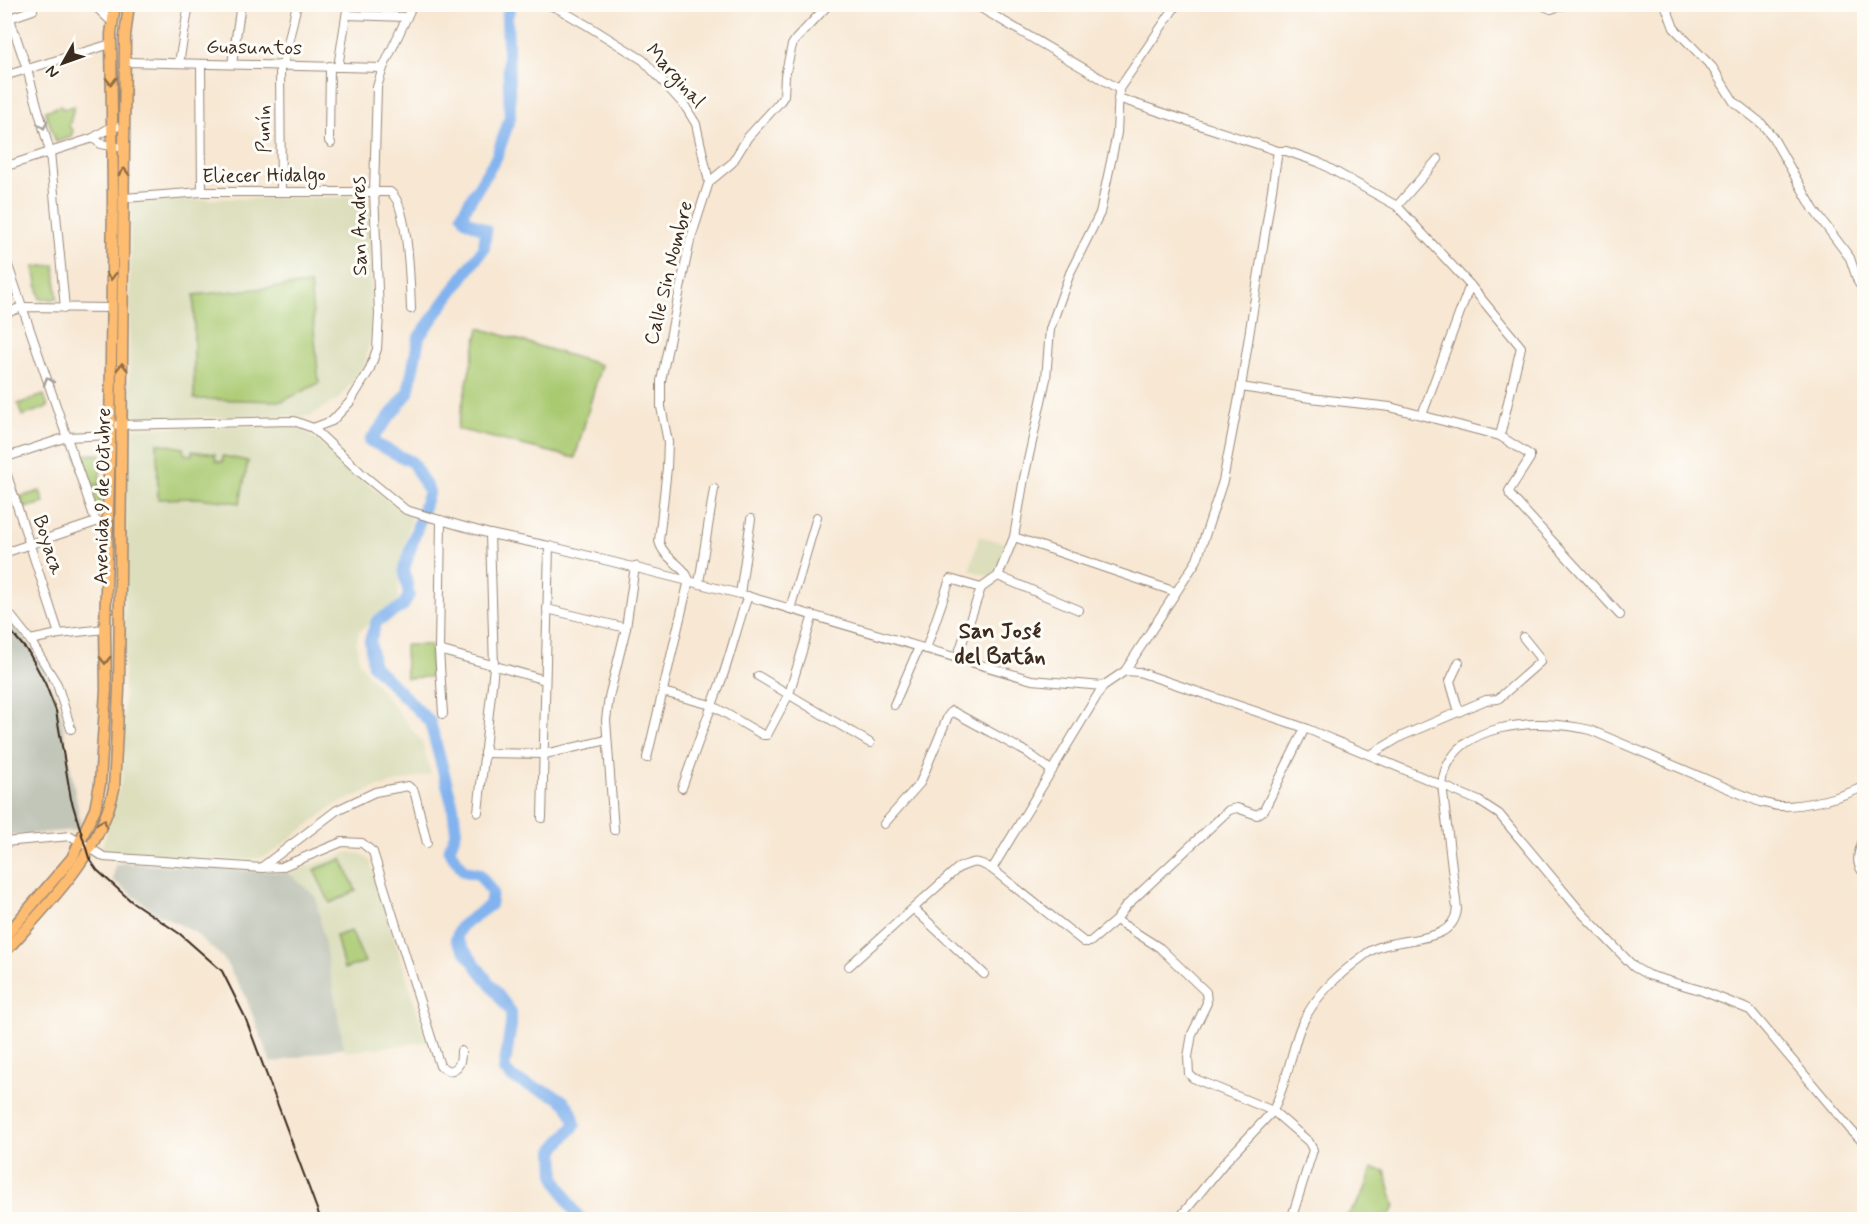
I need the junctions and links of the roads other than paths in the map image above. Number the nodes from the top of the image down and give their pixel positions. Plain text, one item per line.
1 (5, 4) edge
2 (93, 4) edge
3 (116, 4) edge
4 (129, 4) edge
5 (189, 4) edge
6 (241, 4) edge
7 (297, 4) edge
8 (348, 4) edge
9 (413, 4) edge
10 (546, 4) edge
11 (829, 4) edge
12 (974, 4) edge
13 (1177, 4) edge
14 (1539, 4) edge
15 (1568, 4) edge
16 (1665, 4) edge
17 (33, 10) dead end
18 (347, 15) junction
19 (407, 18) junction
20 (7, 19) edge
21 (112, 22) junction
22 (111, 44) junction
23 (124, 62) junction
24 (179, 63) junction
25 (201, 63) junction
26 (232, 64) junction
27 (282, 65) junction
28 (334, 67) junction
29 (383, 68) junction
30 (27, 69) junction
31 (4, 76) edge
32 (1118, 94) junction
33 (111, 127) junction
34 (124, 127) junction
35 (93, 138) junction
36 (331, 143) dead end
37 (124, 147) junction
38 (111, 148) junction
39 (1278, 151) junction
40 (50, 152) junction
41 (1438, 159) dead end
42 (4, 167) edge
43 (709, 182) junction
44 (374, 191) junction
45 (202, 192) junction
46 (281, 192) junction
47 (124, 198) junction
48 (1397, 206) junction
49 (4, 254) edge
50 (1470, 285) junction
51 (1864, 291) edge
52 (22, 307) junction
53 (65, 308) junction
54 (111, 308) junction
55 (411, 309) dead end
56 (4, 314) edge
57 (1241, 387) junction
58 (1422, 415) junction
59 (122, 425) junction
60 (313, 428) junction
61 (110, 430) junction
62 (1500, 436) junction
63 (67, 437) junction
64 (4, 458) edge
65 (4, 466) edge
66 (714, 489) dead end
67 (817, 517) dead end
68 (751, 519) dead end
69 (441, 520) junction
70 (101, 522) junction
71 (490, 534) junction
72 (1014, 537) junction
73 (30, 544) junction
74 (549, 546) junction
75 (4, 552) edge
76 (635, 566) junction
77 (998, 576) junction
78 (689, 580) junction
79 (699, 583) junction
80 (981, 588) junction
81 (1176, 592) junction
82 (744, 595) junction
83 (4, 607) edge
84 (547, 609) junction
85 (790, 609) junction
86 (1079, 610) dead end
87 (813, 615) junction
88 (1620, 615) dead end
89 (626, 628) junction
90 (105, 629) junction
91 (59, 634) junction
92 (1523, 638) dead end
93 (30, 640) junction
94 (922, 648) junction
95 (439, 650) junction
96 (957, 658) junction
97 (1459, 662) dead end
98 (494, 667) junction
99 (1125, 671) junction
100 (758, 676) dead end
101 (545, 680) junction
102 (1103, 686) junction
103 (663, 692) junction
104 (789, 694) junction
105 (711, 705) junction
106 (894, 705) dead end
107 (1459, 712) junction
108 (442, 714) dead end
109 (1305, 728) junction
110 (71, 729) dead end
111 (607, 740) junction
112 (870, 743) dead end
113 (484, 753) junction
114 (544, 754) junction
115 (1370, 755) junction
116 (647, 758) dead end
117 (1052, 771) junction
118 (1442, 785) junction
119 (1864, 786) edge
120 (682, 788) dead end
121 (478, 812) dead end
122 (542, 818) dead end
123 (884, 824) dead end
124 (86, 829) junction
125 (614, 830) dead end
126 (4, 837) edge
127 (1864, 837) edge
128 (4, 842) edge
129 (427, 843) dead end
130 (86, 845) junction
131 (262, 868) junction
132 (992, 869) junction
133 (1864, 873) edge
134 (914, 909) junction
135 (1116, 920) junction
136 (4, 938) edge
137 (4, 953) edge
138 (849, 966) dead end
139 (984, 974) dead end
140 (461, 1051) dead end
141 (1273, 1112) junction
142 (1864, 1143) edge
143 (1190, 1220) edge
144 (1291, 1220) edge

1 - 20 street
2 - 21 street
3 - 21 main road, Avenida 9 de Octubre
4 - 23 main road, Avenida 9 de Octubre
5 - 24 street
6 - 26 street
7 - 27 street, Punín
8 - 18 street
9 - 19 street, San Andres
10 - 43 street, Marginal
11 - 43 street, Calle Sin Nombre
12 - 32 street
13 - 32 street
14 - 15 street
16 - 51 street
17 - 20 street
18 - 19 street
18 - 28 street
19 - 29 street, San Andres
20 - 30 street
21 - 22 main road, Avenida 9 de Octubre
22 - 30 street
22 -> 33 main road, Avenida 9 de Octubre
23 - 24 street, Guasuntos
23 - 34 main road, Avenida 9 de Octubre
24 - 25 street, Guasuntos
25 - 26 street, Guasuntos
25 - 45 street
26 - 27 street, Guasuntos
27 - 28 street, Guasuntos
27 - 46 street, Punín
28 - 29 street, Guasuntos
28 - 36 street
29 - 44 street, San Andres
30 - 31 street
30 -> 40 street
32 - 39 street
32 - 72 street
33 - 34 street
33 - 35 street
33 - 38 main road, Avenida 9 de Octubre
34 - 37 main road, Avenida 9 de Octubre
35 - 38 street
35 - 40 street
37 - 38 street
47 -> 37 main road, Avenida 9 de Octubre
38 -> 54 main road, Avenida 9 de Octubre
39 - 48 street
39 - 57 street
40 - 42 street
40 - 53 street
41 - 48 street
43 - 78 street, Calle Sin Nombre
44 - 46 street, Eliecer Hidalgo
44 - 55 street, Eliecer Hidalgo
44 - 60 street, San Andres
45 - 46 street, Eliecer Hidalgo
45 - 47 street, Eliecer Hidalgo
59 -> 47 main road, Avenida 9 de Octubre
48 - 50 street
49 - 52 street
50 - 58 street
50 - 62 street
52 - 53 street
52 - 56 street
63 -> 52 street
53 - 54 street
54 - 61 main road, Avenida 9 de Octubre
57 - 58 street
57 - 81 street
58 - 62 street
59 - 60 street
59 - 61 street
130 -> 59 main road, Avenida 9 de Octubre
60 - 69 street
61 - 63 street
61 - 70 main road, Avenida 9 de Octubre
62 - 88 street
63 - 64 street
63 - 70 street
65 - 73 street, Boyaca
66 - 79 street
67 - 85 street
68 - 82 street
69 - 71 street
69 - 95 street
70 - 73 street
70 - 90 main road, Avenida 9 de Octubre
71 - 74 street
71 - 98 street
72 - 77 street
72 - 81 street
73 - 75 street
73 - 91 street, Boyaca
74 - 76 street
74 - 84 street
76 - 78 street
76 - 89 street
77 - 80 street
77 - 86 street
78 - 79 street
78 - 103 street
79 - 82 street
80 - 94 street
80 - 96 street
81 - 99 street
82 - 85 street
82 - 105 street
83 - 93 street
84 - 89 street
84 - 101 street
85 - 87 street
87 - 94 street
87 - 104 street
89 - 111 street
90 - 91 street
90 -> 124 main road, Avenida 9 de Octubre
91 - 93 street
92 - 107 street
93 - 110 street
94 - 96 street
94 - 106 street
95 - 98 street
95 - 108 street
96 - 102 street
97 - 107 street
98 - 101 street
98 - 113 street
99 - 102 street
99 - 109 street
100 - 104 street
101 - 114 street
102 - 117 street
103 - 105 street
103 - 116 street
104 - 105 street
104 - 112 street
105 - 120 street
107 - 115 street
109 - 115 street
109 - 135 street
111 - 114 street
111 - 125 street
113 - 114 street
113 - 121 street
114 - 122 street
115 - 118 street
117 - 123 street
117 - 132 street
118 - 119 street
118 - 141 street
118 - 142 street
124 - 126 street
124 - 130 main road, Avenida 9 de Octubre
127 - 133 street
128 - 130 street
129 - 131 street
130 - 131 street
130 - 136 main road, Avenida 9 de Octubre
130 - 137 main road, Avenida 9 de Octubre
131 - 140 street
132 - 134 street
132 - 135 street
134 - 138 street
134 - 139 street
135 - 141 street
141 - 143 street
141 - 144 street

